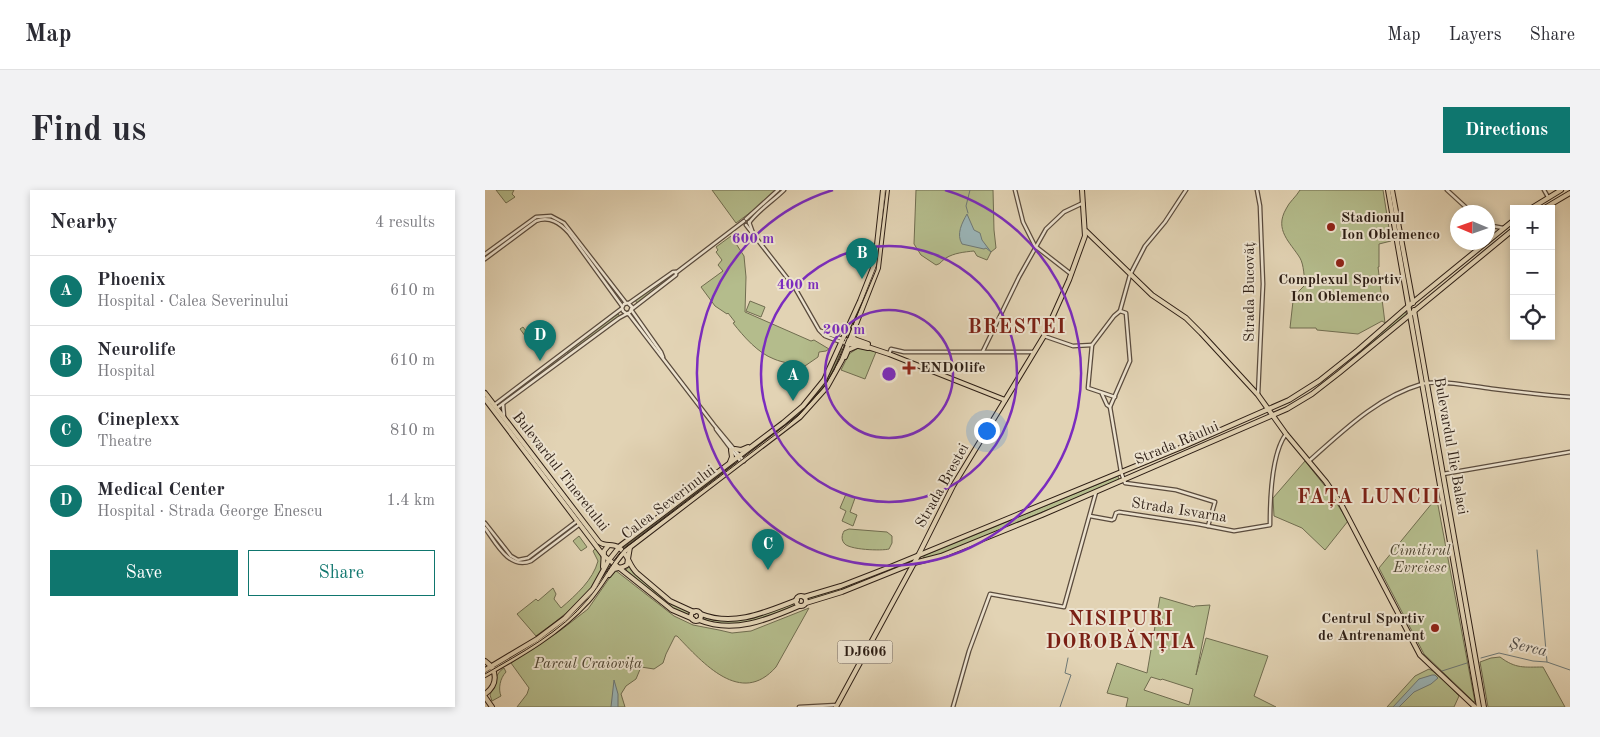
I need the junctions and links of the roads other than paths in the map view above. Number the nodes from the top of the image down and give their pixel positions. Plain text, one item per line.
1 (779, 190) edge
2 (784, 190) edge
3 (883, 190) edge
4 (887, 190) edge
5 (1015, 190) edge
6 (1082, 190) edge
7 (1186, 190) edge
8 (1257, 190) edge
9 (1388, 190) edge
10 (1392, 190) edge
11 (1447, 190) edge
12 (1544, 190) edge
13 (1561, 190) edge
14 (1570, 193) edge
15 (1548, 197) junction
16 (1083, 203) junction
17 (1463, 205) edge
18 (1535, 205) edge
19 (1550, 205) edge
20 (745, 220) junction
21 (1510, 223) edge
22 (748, 224) junction
23 (1495, 226) edge
24 (735, 228) junction
25 (1504, 228) junction
26 (1086, 231) junction
27 (1510, 232) edge
28 (1495, 235) edge
29 (1035, 246) junction
30 (1477, 250) edge
31 (485, 254) edge
32 (485, 259) edge
33 (677, 272) junction
34 (1071, 274) junction
35 (1130, 276) junction
36 (1411, 295) junction
37 (1418, 299) junction
38 (628, 303) junction
39 (1411, 305) junction
40 (622, 307) junction
41 (632, 310) junction
42 (1120, 311) junction
43 (1412, 312) junction
44 (627, 314) junction
45 (1403, 320) junction
46 (1412, 325) junction
47 (854, 328) junction
48 (1044, 336) junction
49 (841, 341) junction
50 (848, 342) junction
51 (1092, 345) junction
52 (857, 346) junction
53 (874, 348) junction
54 (983, 351) junction
55 (1034, 352) junction
56 (889, 354) junction
57 (663, 357) junction
58 (836, 372) junction
59 (1015, 383) junction
60 (1424, 383) junction
61 (485, 393) edge
62 (1102, 394) junction
63 (1258, 395) junction
64 (997, 397) junction
65 (1115, 397) junction
66 (1570, 397) edge
67 (485, 399) edge
68 (1005, 400) junction
69 (503, 404) junction
70 (1111, 407) junction
71 (494, 408) junction
72 (1269, 410) junction
73 (1273, 416) junction
74 (505, 419) junction
75 (1286, 434) junction
76 (752, 446) junction
77 (733, 449) junction
78 (1570, 452) edge
79 (739, 457) junction
80 (1309, 461) junction
81 (743, 462) junction
82 (727, 467) junction
83 (1121, 472) junction
84 (1443, 474) junction
85 (1122, 479) junction
86 (1096, 491) junction
87 (1446, 504) junction
88 (1090, 516) junction
89 (580, 521) junction
90 (485, 523) edge
91 (1208, 526) junction
92 (485, 528) edge
93 (625, 543) junction
94 (611, 545) junction
95 (629, 547) junction
96 (922, 547) junction
97 (619, 548) junction
98 (927, 551) junction
99 (624, 552) junction
100 (603, 554) junction
101 (919, 554) junction
102 (628, 559) junction
103 (515, 560) junction
104 (609, 560) junction
105 (614, 563) junction
106 (914, 563) junction
107 (620, 568) junction
108 (601, 574) junction
109 (601, 584) junction
110 (804, 597) junction
111 (797, 600) junction
112 (806, 603) junction
113 (799, 606) junction
114 (694, 612) junction
115 (701, 614) junction
116 (693, 619) junction
117 (699, 620) junction
118 (485, 661) edge
119 (493, 668) junction
120 (485, 670) edge
121 (485, 675) edge
122 (491, 690) junction
123 (486, 697) edge
124 (836, 706) edge
125 (492, 707) edge
126 (799, 707) edge
127 (953, 707) edge
128 (1475, 707) edge
129 (1479, 707) edge
130 (1484, 707) edge

1 - 20 street
2 - 22 street
3 - 49 main road, Calea Severinului
4 - 47 main road, Calea Severinului
5 - 29 street
6 - 16 main road, Strada Brestei / DJ606
7 - 35 street
8 - 63 street, Strada Bucovăț
9 - 39 main road, Bulevardul Ilie Balaci
10 - 36 main road, Bulevardul Ilie Balaci
11 - 17 street
12 - 15 street
13 - 15 main road
14 - 19 main road
15 - 18 main road
16 - 26 main road, Strada Brestei / DJ606
16 - 29 street
20 - 22 street
20 - 24 street
21 - 25 main road, Strada Râului
22 - 24 street
22 - 49 street
23 - 25 street
24 - 33 street
25 - 28 main road, Strada Râului
26 - 34 main road, Strada Brestei / DJ606
26 - 35 main road
27 - 43 main road, Strada Râului
29 - 34 street
29 - 54 street
30 - 37 main road, Strada Râului
31 - 38 street
32 - 40 street
33 - 38 street
33 - 41 street
34 - 48 main road, Strada Brestei / DJ606
35 - 42 street
35 - 63 main road
36 - 37 main road
36 - 39 main road, Bulevardul Ilie Balaci
37 - 39 main road, Strada Râului
38 - 40 street
38 - 41 street
39 - 43 main road, Bulevardul Ilie Balaci
39 - 72 main road, Strada Râului
40 - 44 street
40 - 71 street
41 - 44 street
41 - 57 street
42 - 51 street
42 - 65 street
43 - 45 main road, Strada Râului
43 - 46 main road, Bulevardul Ilie Balaci
43 - 60 main road, Bulevardul Ilie Balaci
44 - 57 street
44 - 69 street
45 - 46 main road
45 - 73 main road, Strada Râului
46 - 60 main road, Bulevardul Ilie Balaci
47 - 50 main road, Calea Severinului
47 - 53 main road
48 - 51 street
48 - 55 main road, Strada Brestei / DJ606
49 - 50 main road
49 - 76 main road, Calea Severinului
50 - 52 main road
50 - 53 main road
50 - 58 main road, Calea Severinului
51 - 62 street
52 - 53 main road
52 - 58 main road
53 - 56 main road
54 - 55 street
54 - 56 street
55 - 59 main road, Strada Brestei / DJ606
56 - 64 main road
57 - 77 street
58 - 81 main road, Calea Severinului
59 - 64 main road
59 - 68 main road, Strada Brestei / DJ606
60 - 66 street
60 - 80 street
60 - 84 main road, Bulevardul Ilie Balaci
60 - 87 main road, Bulevardul Ilie Balaci
61 - 71 main road, Bulevardul Tineretului
62 - 65 street
62 - 70 street
63 - 72 main road
64 - 68 main road
65 - 70 street
67 - 71 main road, Bulevardul Tineretului
68 - 96 main road, Strada Brestei / DJ606
69 - 71 street
69 - 74 street
70 - 83 street
71 - 74 main road, Bulevardul Tineretului
71 - 89 main road, Bulevardul Tineretului
72 - 73 main road
72 - 83 main road, Strada Râului
73 - 75 main road
73 - 85 main road, Strada Râului
74 - 89 main road, Bulevardul Tineretului
75 - 80 main road
75 - 91 street, Strada Isvarna
76 - 77 main road
76 - 79 main road, Calea Severinului
77 - 79 street
77 - 82 main road
78 - 84 street
79 - 81 street
79 - 82 main road, Calea Severinului
80 - 128 main road
81 - 95 main road, Calea Severinului
82 - 93 main road, Calea Severinului
83 - 85 street
83 - 98 main road, Strada Râului
84 - 87 main road, Bulevardul Ilie Balaci
85 - 86 main road, Strada Râului
85 - 91 street
86 - 88 street
86 - 106 main road, Strada Râului
87 - 129 main road, Bulevardul Ilie Balaci
87 - 130 main road, Bulevardul Ilie Balaci
88 - 91 street, Strada Isvarna
88 - 127 street
89 - 94 main road, Bulevardul Tineretului
89 - 100 main road, Bulevardul Tineretului
89 - 103 street
90 - 103 street
92 - 103 street
93 - 94 main road
93 - 97 main road, Calea Severinului
94 - 97 main road, Bulevardul Tineretului
94 - 100 main road
95 - 99 main road, Calea Severinului
95 - 102 main road
96 - 98 main road
96 - 101 main road, Strada Brestei / DJ606
97 - 99 main road, Bulevardul Tineretului
97 - 104 main road, Calea Severinului
98 - 101 main road, Strada Râului
99 - 102 main road, Strada Râului
99 - 105 main road, Calea Severinului
100 - 104 main road, Bulevardul Tineretului
100 - 108 main road
101 - 106 main road, Strada Brestei / DJ606
101 - 110 main road, Strada Râului
102 - 107 main road
102 - 114 main road, Strada Râului
104 - 105 main road, Bulevardul Tineretului
104 - 108 main road, Calea Severinului
105 - 107 main road, Strada Râului
105 - 109 main road, Calea Severinului
106 - 112 main road, Strada Râului
106 - 124 main road, Strada Brestei / DJ606
107 - 109 main road
107 - 116 main road, Strada Râului
108 - 119 main road, Calea Severinului
109 - 119 main road, Calea Severinului
110 - 111 main road, Strada Râului
110 - 112 main road
111 - 113 main road
111 - 115 main road, Strada Râului
112 - 113 main road, Strada Râului
113 - 117 main road, Strada Râului
114 - 115 main road, Strada Râului
114 - 116 main road
115 - 117 main road
116 - 117 main road, Strada Râului
118 - 119 main road
119 - 120 main road, Calea Severinului
119 - 121 main road, Calea Severinului
119 - 122 main road
122 - 123 main road
122 - 123 main road
123 - 125 main road
124 - 126 street

